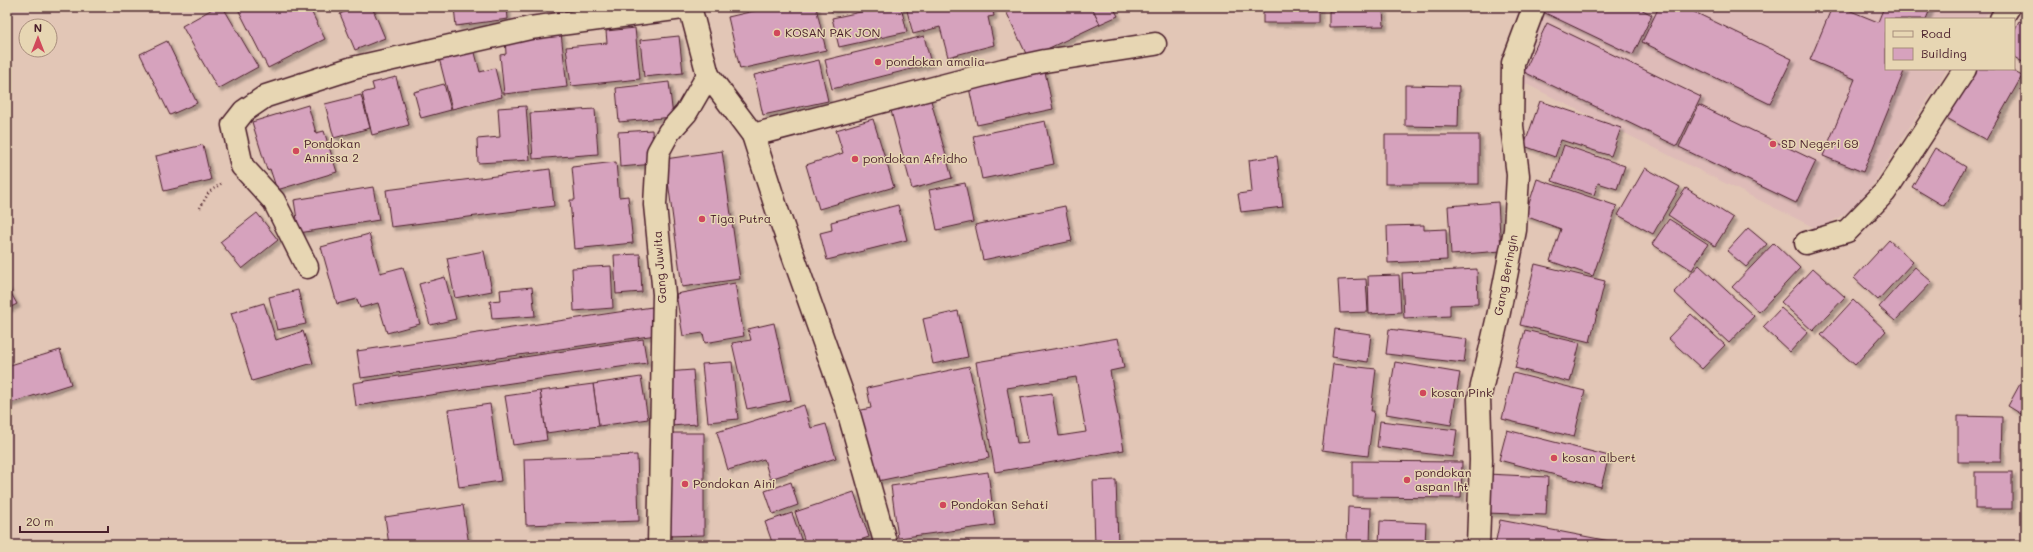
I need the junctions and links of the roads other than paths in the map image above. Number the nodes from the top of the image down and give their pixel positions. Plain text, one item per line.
1 (690, 7) edge
2 (1534, 7) edge
3 (2009, 7) edge
4 (2002, 18) edge
5 (1155, 44) dead end
6 (1964, 70) edge
7 (708, 75) junction
8 (753, 135) junction
9 (1806, 243) dead end
10 (307, 267) dead end
11 (659, 545) edge
12 (886, 545) edge
13 (1478, 545) edge

1 - 7 street
1 - 10 street
2 - 13 street, Gang Beringin
3 - 4 street
5 - 8 street
6 - 9 street
7 - 8 street
7 - 11 street, Gang Juwita
8 - 12 street

